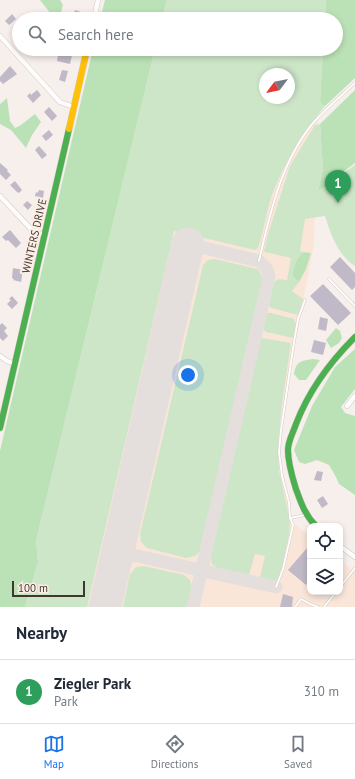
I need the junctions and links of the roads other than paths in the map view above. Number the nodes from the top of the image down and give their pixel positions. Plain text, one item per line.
1 (98, 0) edge
2 (95, 12) edge
3 (0, 36) edge
4 (12, 49) edge
5 (18, 56) edge
6 (85, 56) edge
7 (355, 83) edge
8 (74, 107) junction
9 (0, 196) edge
10 (44, 235) junction
11 (259, 261) dead end
12 (329, 279) dead end
13 (305, 300) dead end
14 (355, 306) edge
15 (355, 338) edge
16 (0, 356) edge
17 (15, 364) junction
18 (355, 396) edge
19 (347, 406) dead end
20 (0, 428) edge
21 (307, 515) junction
22 (290, 518) junction
23 (314, 523) edge
24 (343, 548) edge
25 (355, 557) edge
26 (355, 568) edge
27 (343, 583) edge
28 (276, 587) dead end
29 (334, 595) edge
30 (295, 607) edge
31 (317, 607) edge
32 (324, 607) edge

1 - 2 street
3 - 4 street
5 - 8 street
6 - 8 street, WINTERS DRIVE
7 - 11 lane
8 - 10 street, WINTERS DRIVE
9 - 10 street
10 - 17 street, WINTERS DRIVE
12 - 14 lane
13 - 22 lane
15 - 21 street
16 - 17 street
17 - 20 street, WINTERS DRIVE
18 - 19 street
21 - 22 lane
21 - 23 street
22 - 28 lane
24 - 25 street
26 - 27 lane
29 - 32 lane
30 - 31 lane

